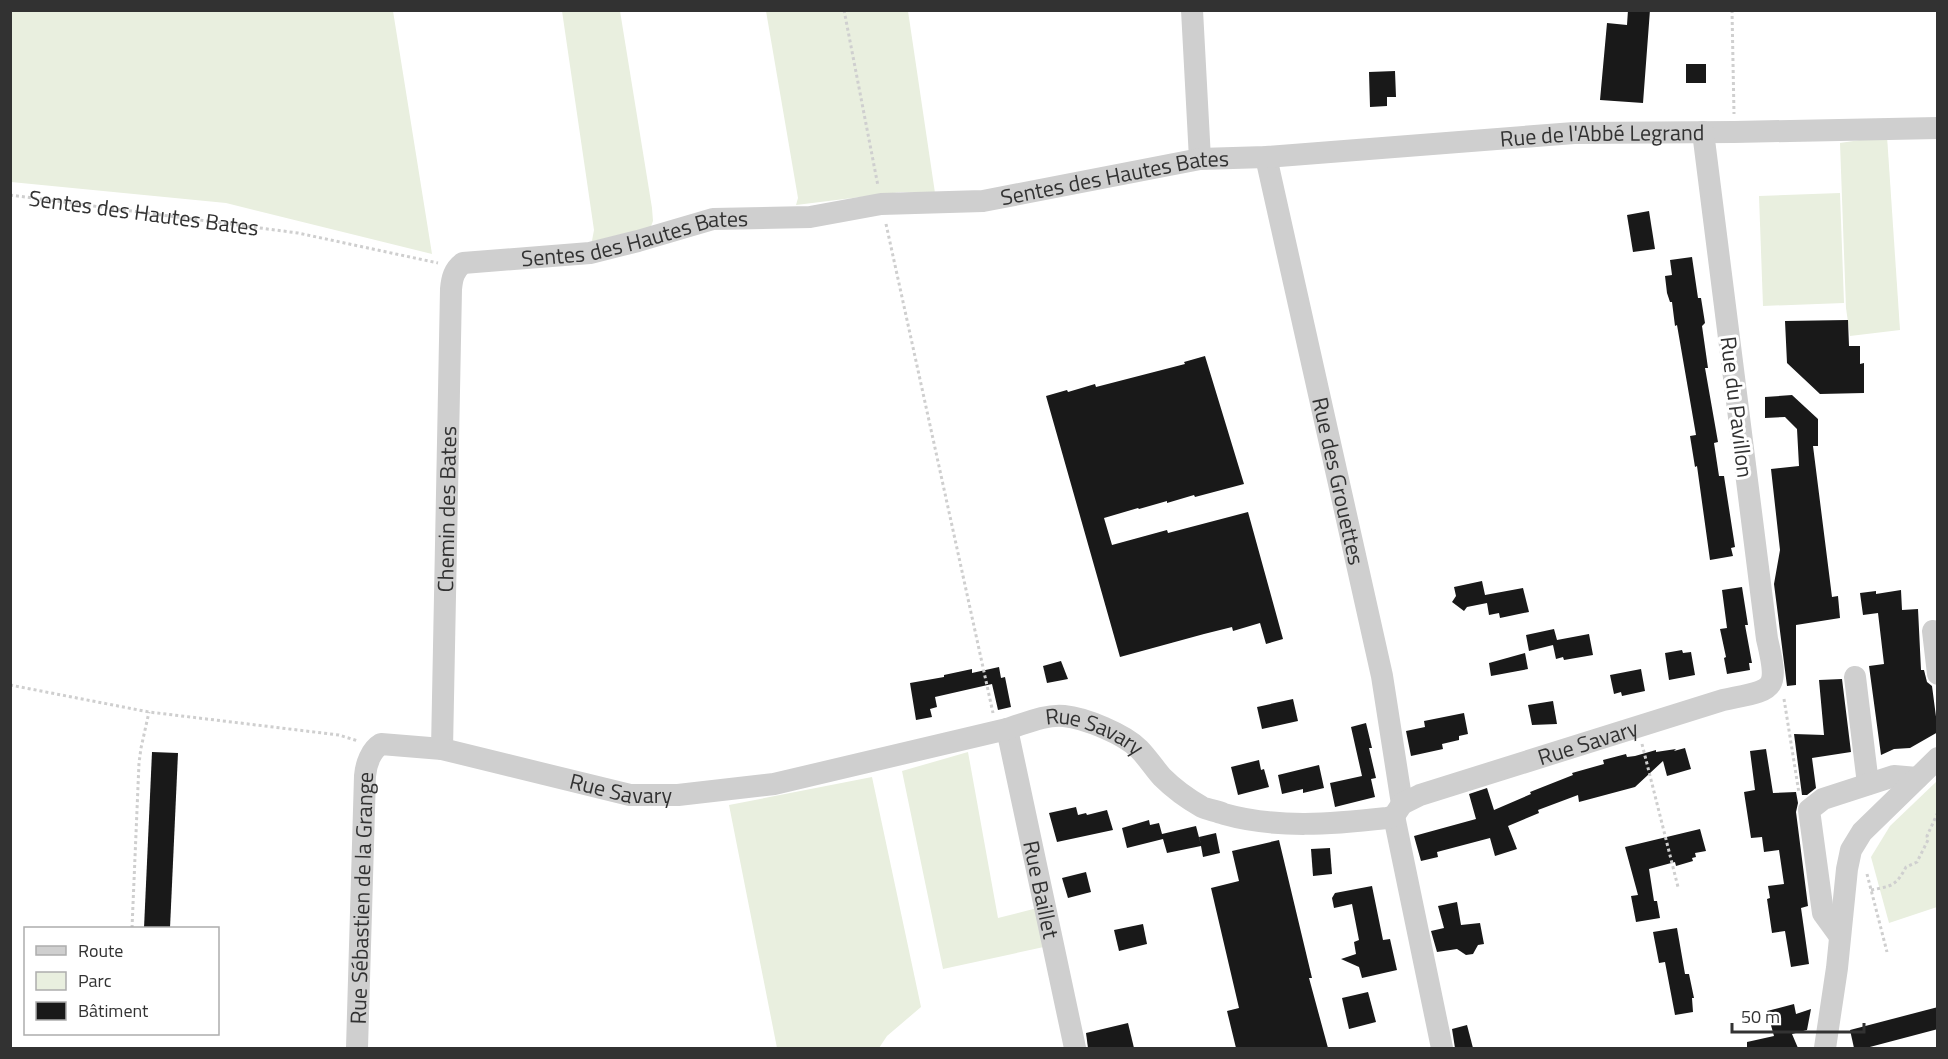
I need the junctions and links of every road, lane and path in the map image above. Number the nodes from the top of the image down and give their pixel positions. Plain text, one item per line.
1 (844, 10) edge
2 (1192, 10) edge
3 (1732, 10) edge
4 (1938, 128) edge
5 (1703, 132) junction
6 (1734, 132) junction
7 (1266, 157) junction
8 (1200, 159) junction
9 (10, 195) edge
10 (881, 204) junction
11 (456, 270) junction
12 (1934, 631) dead end
13 (1938, 674) edge
14 (1855, 677) dead end
15 (10, 685) edge
16 (1779, 690) junction
17 (149, 712) junction
18 (1002, 731) junction
19 (1640, 737) dead end
20 (375, 749) junction
21 (442, 749) junction
22 (1938, 758) edge
23 (1795, 766) dead end
24 (1917, 778) junction
25 (1868, 784) junction
26 (1398, 810) junction
27 (1938, 812) edge
28 (1678, 887) dead end
29 (1871, 890) dead end
30 (132, 927) edge
31 (1839, 935) junction
32 (357, 1048) edge
33 (1075, 1048) edge
34 (1442, 1048) edge
35 (1825, 1048) edge

1 - 10 path
2 - 8 street
3 - 6 path
4 - 6 street, Rue de l'Abbé Legrand
5 - 6 street, Rue de l'Abbé Legrand
5 - 7 street, Rue de l'Abbé Legrand
5 - 16 street, Rue du Pavillon
7 - 8 street, Sentes des Hautes Bates
7 - 26 street, Rue des Grouettes
8 - 10 street, Sentes des Hautes Bates
9 - 11 path, Sentes des Hautes Bates
10 - 11 street, Sentes des Hautes Bates
10 - 18 path
11 - 21 street, Chemin des Bates
12 - 13 street
14 - 25 street
15 - 17 path
16 - 23 path
16 - 26 street, Rue Savary
17 - 20 path
17 - 30 path
18 - 21 street, Rue Savary
18 - 26 street, Rue Savary
18 - 33 street, Rue Baillet
19 - 28 path
20 - 21 street, Rue Savary
20 - 32 street, Rue Sébastien de la Grange
22 - 24 street
24 - 25 street
24 - 31 street
25 - 31 street
26 - 34 street, Rue des Grouettes
27 - 29 path
31 - 35 street

